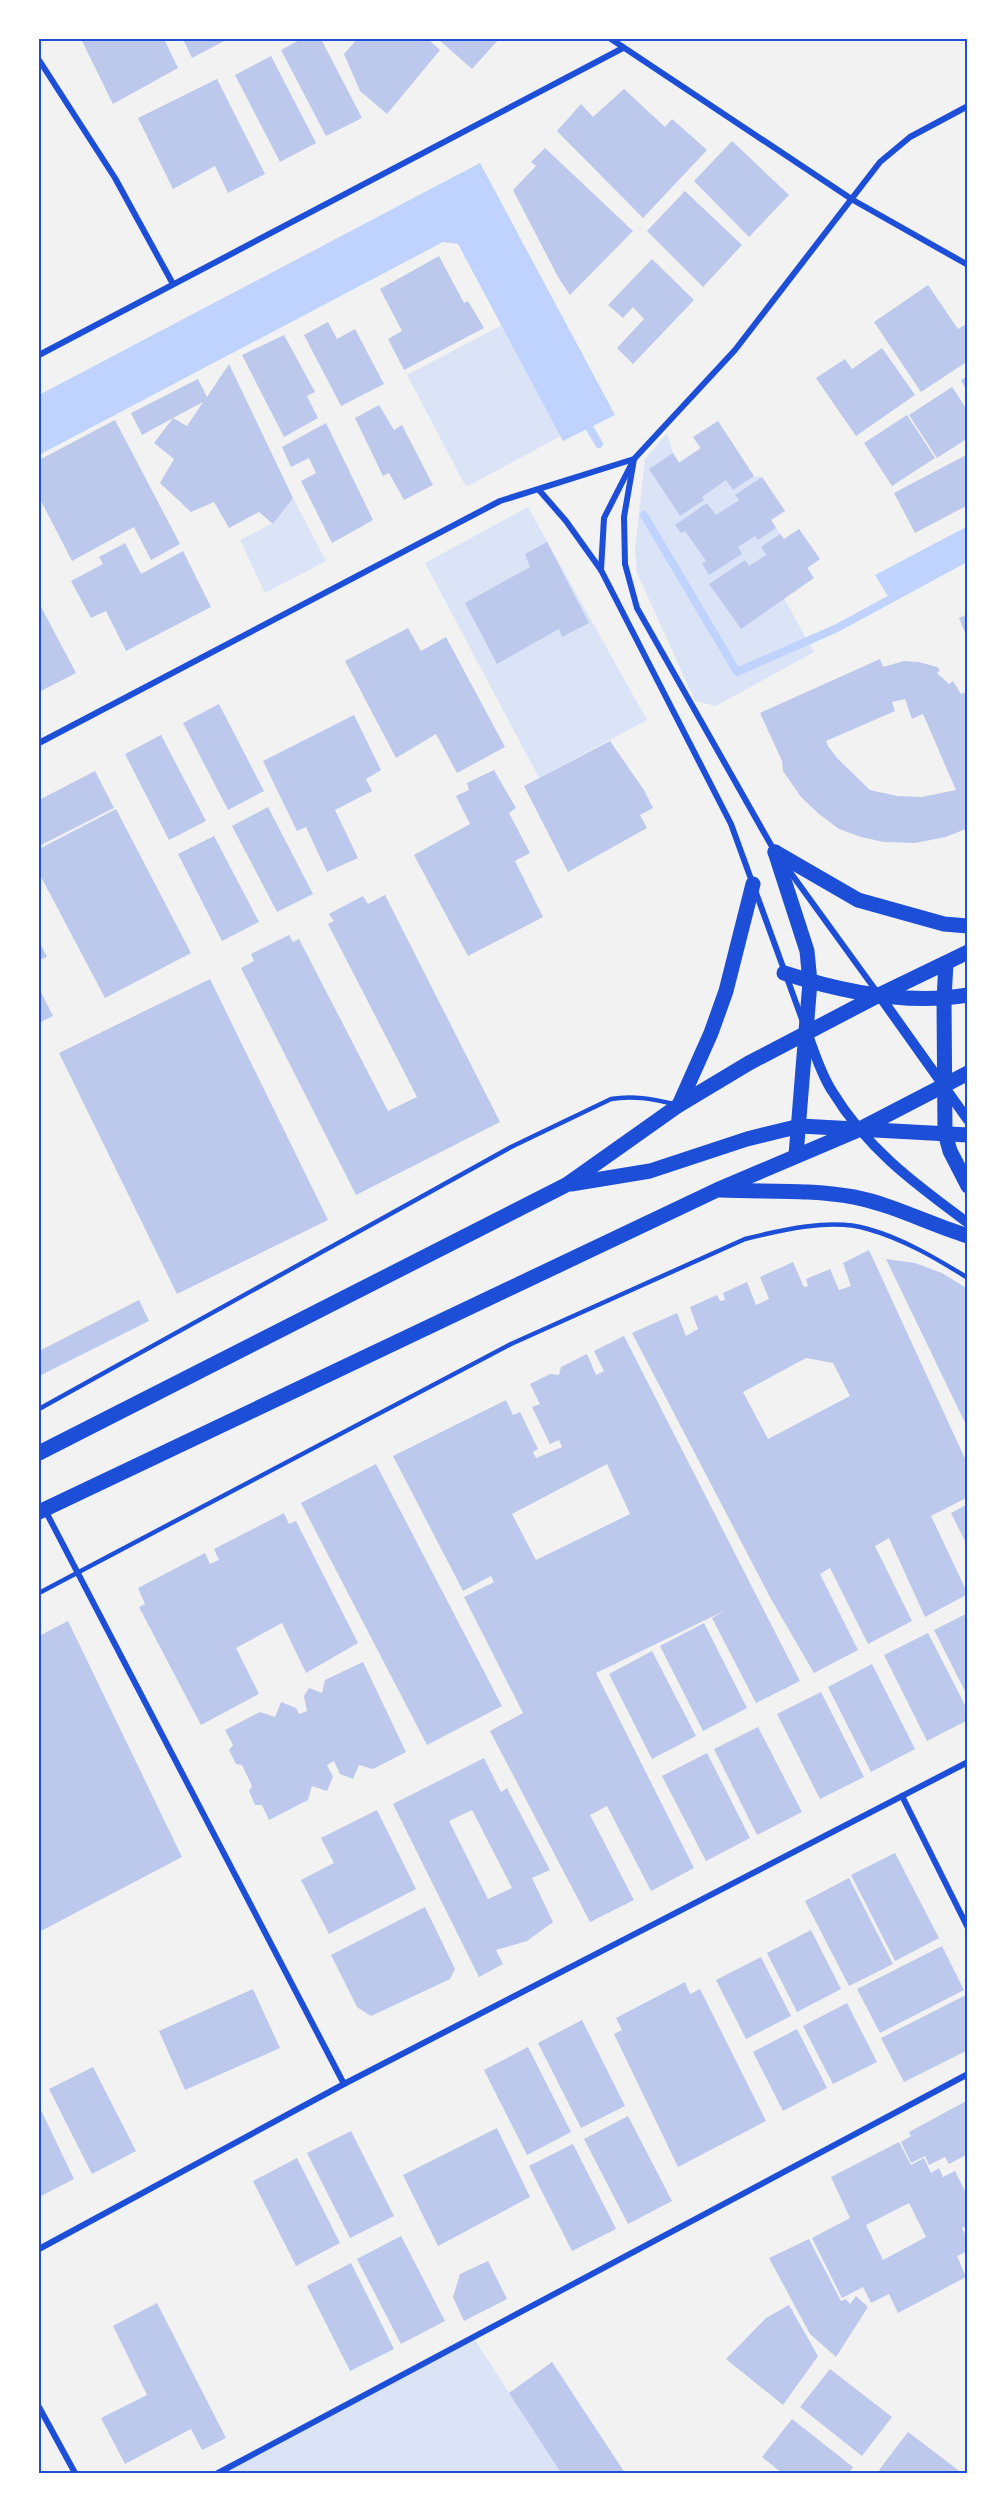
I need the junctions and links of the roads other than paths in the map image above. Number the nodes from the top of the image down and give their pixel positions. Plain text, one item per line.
1 (611, 39) edge
2 (623, 48) junction
3 (39, 60) edge
4 (968, 106) edge
5 (853, 200) junction
6 (968, 265) edge
7 (173, 284) junction
8 (39, 355) edge
9 (634, 459) junction
10 (539, 490) junction
11 (601, 570) junction
12 (39, 743) edge
13 (775, 852) junction
14 (753, 885) junction
15 (968, 926) edge
16 (968, 952) edge
17 (946, 963) junction
18 (784, 973) junction
19 (810, 982) junction
20 (879, 995) junction
21 (968, 995) edge
22 (944, 999) junction
23 (807, 1033) junction
24 (968, 1073) edge
25 (944, 1087) junction
26 (679, 1105) junction
27 (968, 1120) edge
28 (800, 1126) junction
29 (858, 1130) junction
30 (945, 1133) junction
31 (968, 1135) edge
32 (796, 1155) junction
33 (566, 1185) junction
34 (968, 1186) edge
35 (717, 1190) junction
36 (968, 1222) edge
37 (968, 1236) edge
38 (968, 1278) edge
39 (39, 1409) edge
40 (39, 1453) edge
41 (42, 1510) edge
42 (78, 1573) junction
43 (39, 1593) edge
44 (968, 1762) edge
45 (902, 1796) junction
46 (968, 1928) edge
47 (968, 2074) edge
48 (344, 2084) junction
49 (39, 2249) edge
50 (39, 2407) edge
51 (75, 2473) edge
52 (218, 2473) edge

1 - 2 street
2 - 5 street
2 - 7 street
3 - 7 street
4 - 5 street
5 - 6 street
5 - 9 street
7 - 8 street
9 - 10 street
9 - 11 street
9 - 13 street
10 - 11 street
10 - 12 street
11 - 14 street
13 - 15 main road
13 - 19 main road
13 - 20 street
14 - 18 street
14 - 26 main road
16 - 17 main road
17 - 20 main road
17 - 22 main road
18 - 19 main road
18 - 23 street
19 - 20 main road
19 - 23 main road
20 - 22 main road
20 - 23 main road
20 - 25 street
21 - 22 main road
22 - 25 main road
23 - 26 main road
23 - 28 main road
23 - 29 street
24 - 25 main road
25 - 27 street
25 - 29 main road
25 - 30 main road
26 - 33 main road
26 - 39 lane
28 - 29 main road
28 - 32 main road
28 - 33 main road
29 - 30 main road
29 - 32 main road
29 - 36 street
30 - 31 main road
30 - 34 main road
32 - 35 main road
33 - 40 main road
35 - 37 main road
35 - 41 main road
38 - 42 lane
41 - 42 street
42 - 43 lane
42 - 48 street
44 - 45 street
45 - 46 street
45 - 48 street
47 - 52 street
48 - 49 street
50 - 51 street

